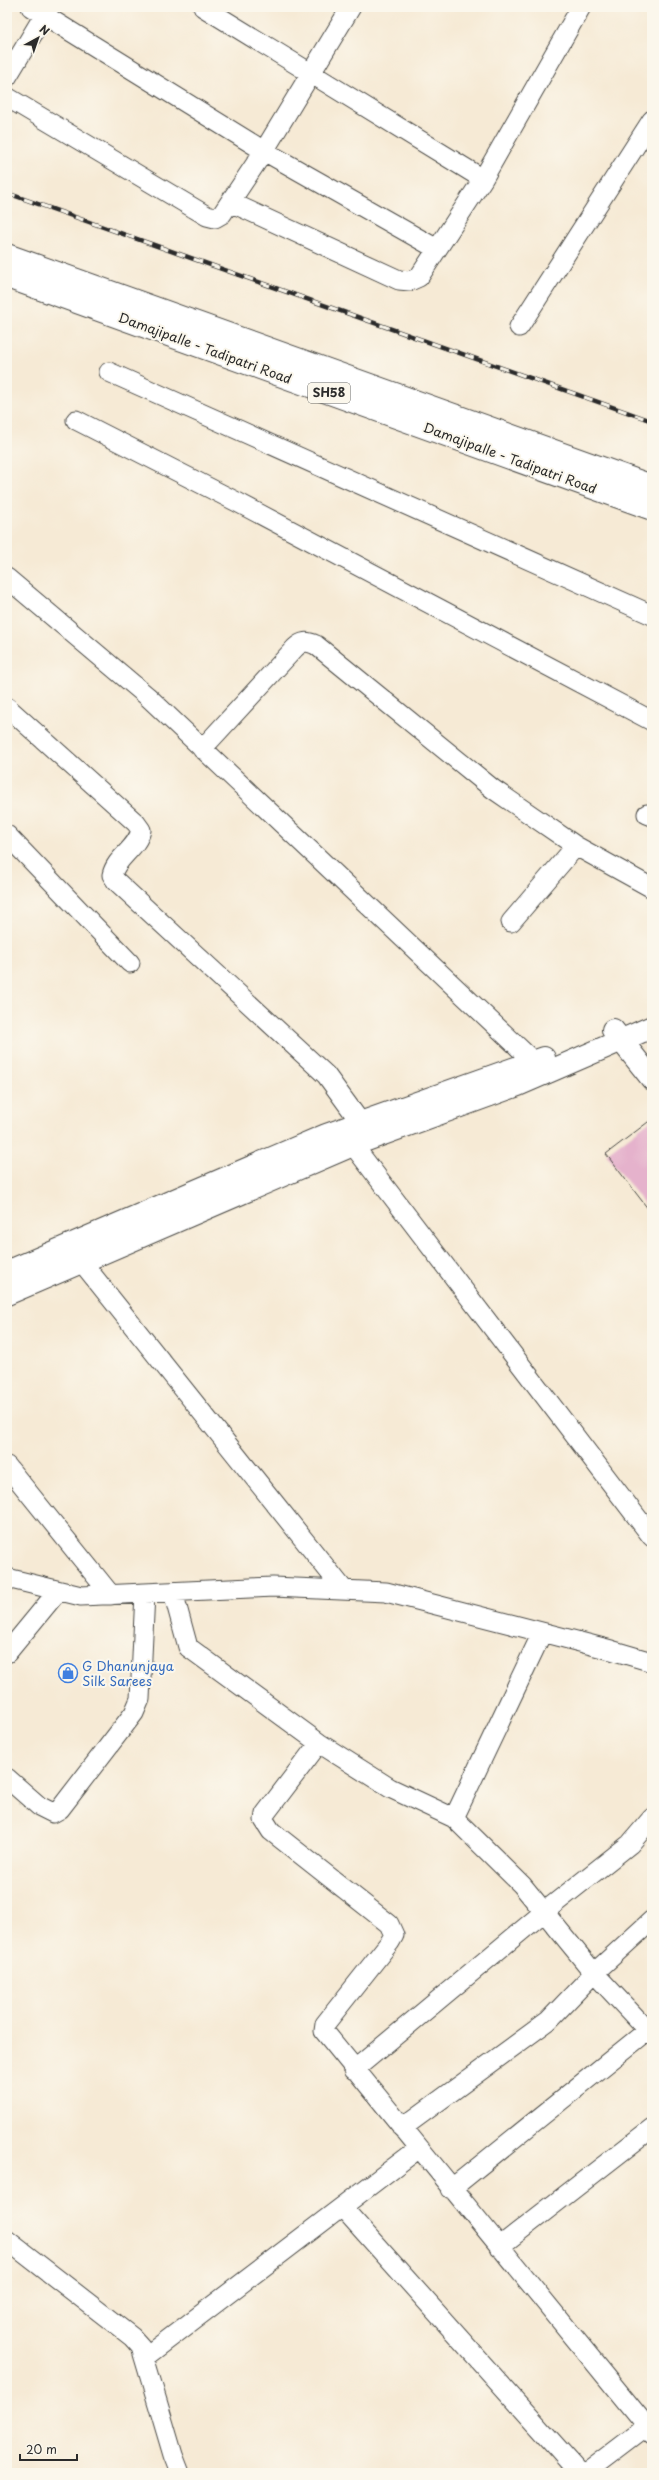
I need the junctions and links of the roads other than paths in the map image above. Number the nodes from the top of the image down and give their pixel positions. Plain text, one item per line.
1 (203, 7) edge
2 (351, 7) edge
3 (581, 7) edge
4 (42, 10) edge
5 (311, 73) junction
6 (7, 77) edge
7 (7, 96) edge
8 (652, 120) edge
9 (264, 151) junction
10 (483, 179) junction
11 (230, 202) junction
12 (437, 249) junction
13 (7, 255) edge
14 (7, 277) edge
15 (519, 327) dead end
16 (109, 372) dead end
17 (76, 420) dead end
18 (652, 486) edge
19 (652, 509) edge
20 (7, 578) edge
21 (652, 615) edge
22 (7, 707) edge
23 (652, 721) edge
24 (202, 749) junction
25 (7, 835) edge
26 (576, 846) junction
27 (652, 888) edge
28 (511, 922) dead end
29 (130, 963) dead end
30 (652, 1012) edge
31 (652, 1027) edge
32 (617, 1036) junction
33 (534, 1062) junction
34 (652, 1079) edge
35 (361, 1123) junction
36 (353, 1145) junction
37 (211, 1184) junction
38 (218, 1204) junction
39 (68, 1246) junction
40 (82, 1263) junction
41 (7, 1272) edge
42 (7, 1294) edge
43 (7, 1466) edge
44 (652, 1537) edge
45 (7, 1578) edge
46 (344, 1590) junction
47 (58, 1591) junction
48 (173, 1592) junction
49 (145, 1593) junction
50 (111, 1595) junction
51 (542, 1633) junction
52 (7, 1653) edge
53 (652, 1662) edge
54 (319, 1744) junction
55 (7, 1778) edge
56 (454, 1818) junction
57 (652, 1818) edge
58 (544, 1912) junction
59 (652, 1920) edge
60 (594, 1973) junction
61 (651, 2031) edge
62 (354, 2070) junction
63 (402, 2128) junction
64 (652, 2128) edge
65 (418, 2149) junction
66 (451, 2189) junction
67 (342, 2207) junction
68 (7, 2240) edge
69 (499, 2247) junction
70 (145, 2357) junction
71 (650, 2427) edge
72 (180, 2473) edge
73 (580, 2473) edge
74 (585, 2473) edge

1 - 5 street
2 - 5 street
3 - 10 street
4 - 6 street
4 - 9 street
5 - 9 street
5 - 10 street
7 - 11 street
8 - 15 street
9 - 11 street
9 - 12 street
10 - 12 street
11 - 12 street
13 - 18 main road, Damajipalle - Tadipatri Road / SH58
14 - 19 main road, Damajipalle - Tadipatri Road / SH58
16 - 21 street
17 - 23 street
20 - 24 street
22 - 35 street
24 - 26 street
24 - 33 street
25 - 29 street
26 - 27 street
26 - 28 street
30 - 32 main road
31 - 32 main road
32 - 33 main road
32 - 34 main road
32 - 36 main road
33 - 35 main road
35 - 37 main road
36 - 38 main road
36 - 44 street
37 - 38 main road
37 - 39 main road
38 - 40 main road
39 - 40 street
39 - 41 main road
40 - 42 main road
40 - 46 street
43 - 50 street
45 - 47 street
46 - 48 street
46 - 51 street
47 - 50 street
47 - 52 street
48 - 49 street
48 - 54 street
49 - 50 street
49 - 55 street
51 - 53 street
51 - 56 street
54 - 56 street
54 - 62 street
56 - 58 street
57 - 58 street
58 - 60 street
58 - 62 street
59 - 60 street
60 - 61 street
60 - 63 street
61 - 66 street
62 - 63 street
63 - 65 street
64 - 69 street
65 - 66 street
65 - 67 street
66 - 69 street
67 - 70 street
67 - 73 street
68 - 70 street
69 - 71 street
70 - 72 street
71 - 74 street

